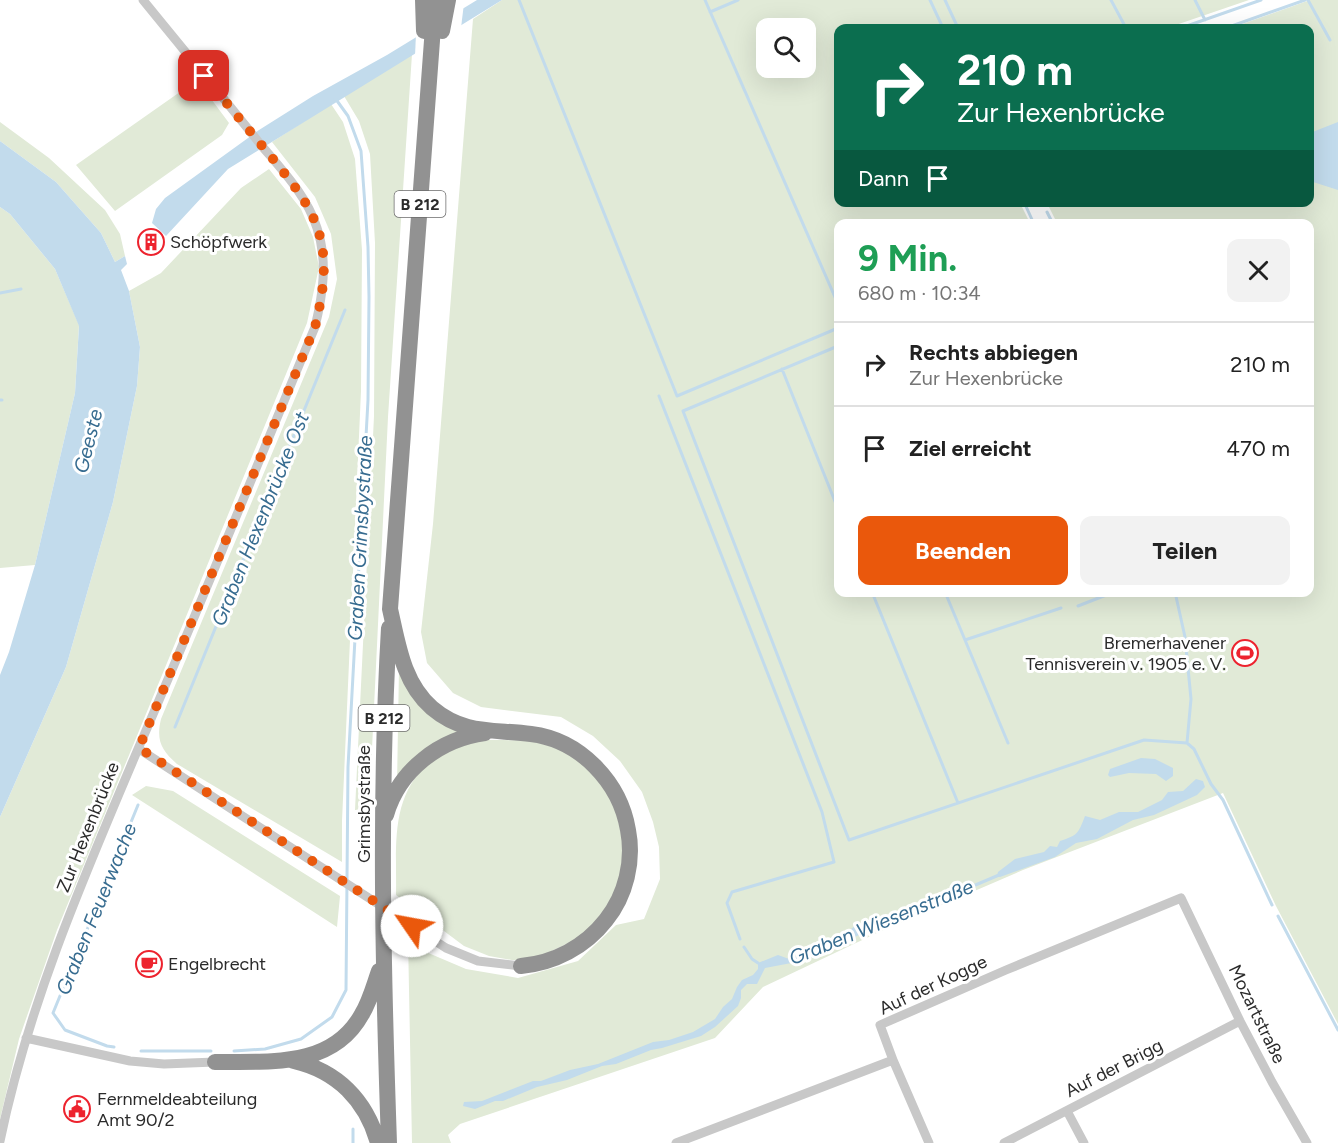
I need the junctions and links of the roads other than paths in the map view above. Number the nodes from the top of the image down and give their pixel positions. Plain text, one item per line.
1 (143, 0) edge
2 (435, 5) edge
3 (390, 609) junction
4 (492, 732) junction
5 (139, 748) junction
6 (383, 826) junction
7 (1181, 898) joint
8 (383, 958) junction
9 (521, 966) joint
10 (1240, 1021) junction
11 (26, 1038) junction
12 (293, 1060) junction
13 (893, 1060) junction
14 (215, 1062) joint
15 (1067, 1111) junction
16 (0, 1141) edge
17 (378, 1143) edge
18 (389, 1143) edge
19 (676, 1143) edge
20 (929, 1143) edge
21 (1004, 1143) edge
22 (1084, 1143) edge
23 (1307, 1143) edge

1 - 5 street, Zur Hexenbrücke
2 - 3 highway, B 212
3 - 4 highway
3 - 6 highway, Grimsbystraße / B 212
4 - 6 highway
4 - 9 highway
5 - 9 street
5 - 11 street, Zur Hexenbrücke
6 - 8 highway, Grimsbystraße / B 212
7 - 10 street, Mozartstraße
7 - 13 street, Auf der Kogge
8 - 12 highway
8 - 18 highway, Grimsbystraße / B 212
10 - 15 street, Auf der Brigg
10 - 23 street, Mozartstraße
11 - 14 street
11 - 16 street, Zur Hexenbrücke
12 - 14 highway
12 - 17 highway
13 - 19 street
13 - 20 street
15 - 21 street, Auf der Brigg
15 - 22 street

